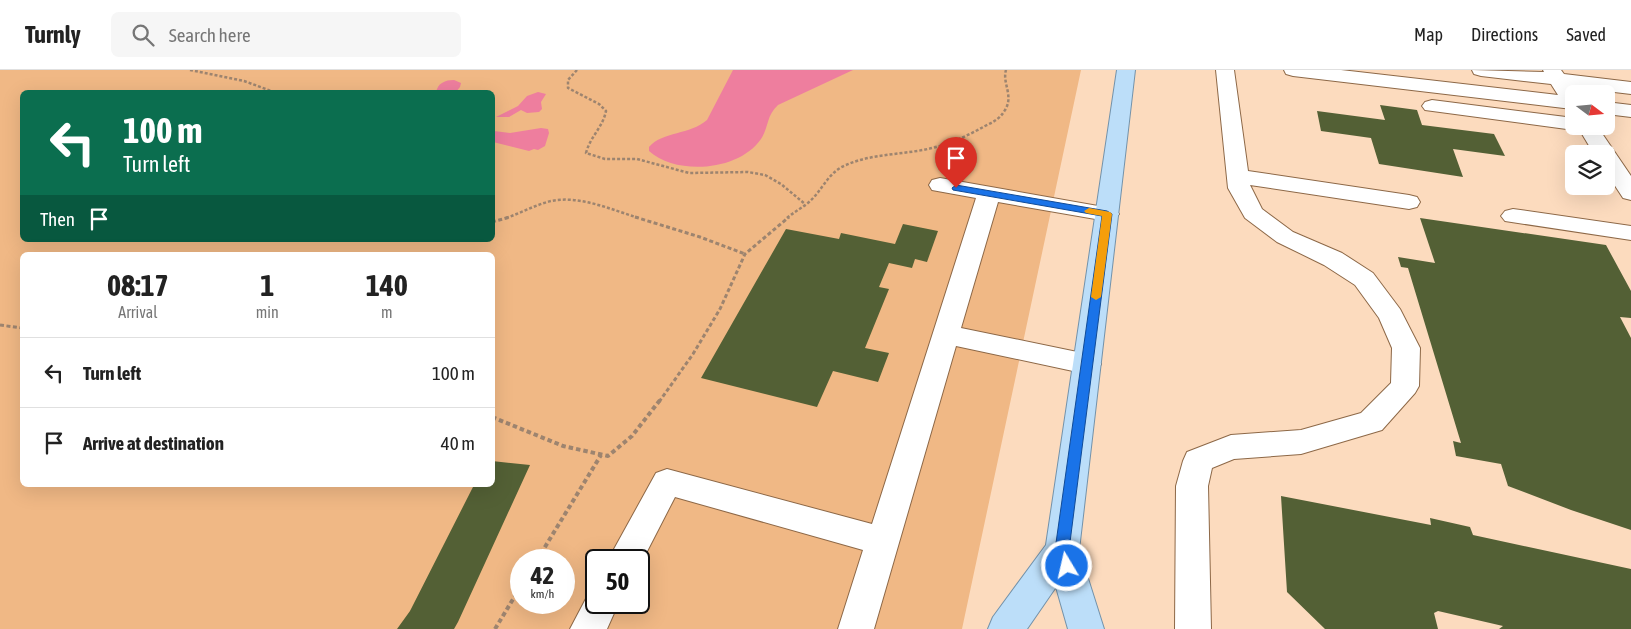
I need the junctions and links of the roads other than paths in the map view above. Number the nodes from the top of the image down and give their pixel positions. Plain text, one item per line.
1 (1126, 70) edge
2 (1225, 70) edge
3 (1293, 70) edge
4 (1481, 70) edge
5 (1555, 74) edge
6 (1332, 75) junction
7 (1631, 88) edge
8 (1565, 91) edge
9 (1565, 103) edge
10 (1615, 109) edge
11 (1631, 111) edge
12 (1565, 123) edge
13 (1615, 168) edge
14 (1238, 176) junction
15 (940, 185) dead end
16 (1631, 193) edge
17 (988, 194) junction
18 (1409, 202) dead end
19 (1107, 214) junction
20 (1513, 216) dead end
21 (1631, 233) edge
22 (945, 334) junction
23 (1087, 364) junction
24 (883, 541) junction
25 (631, 549) edge
26 (1062, 550) junction
27 (596, 614) edge
28 (588, 629) edge
29 (856, 629) edge
30 (1006, 629) edge
31 (1086, 629) edge
32 (1193, 629) edge

1 - 19 main road
2 - 14 lane
3 - 6 lane
4 - 5 lane
5 - 7 lane
5 - 8 lane
6 - 9 lane
6 - 12 lane
10 - 11 lane
13 - 16 lane
14 - 18 lane
14 - 32 lane
15 - 17 lane
17 - 19 lane
17 - 22 lane
19 - 23 main road
20 - 21 lane
22 - 23 lane
22 - 24 lane
23 - 26 main road
24 - 25 lane
24 - 29 lane
26 - 30 main road
26 - 31 main road
27 - 28 lane

